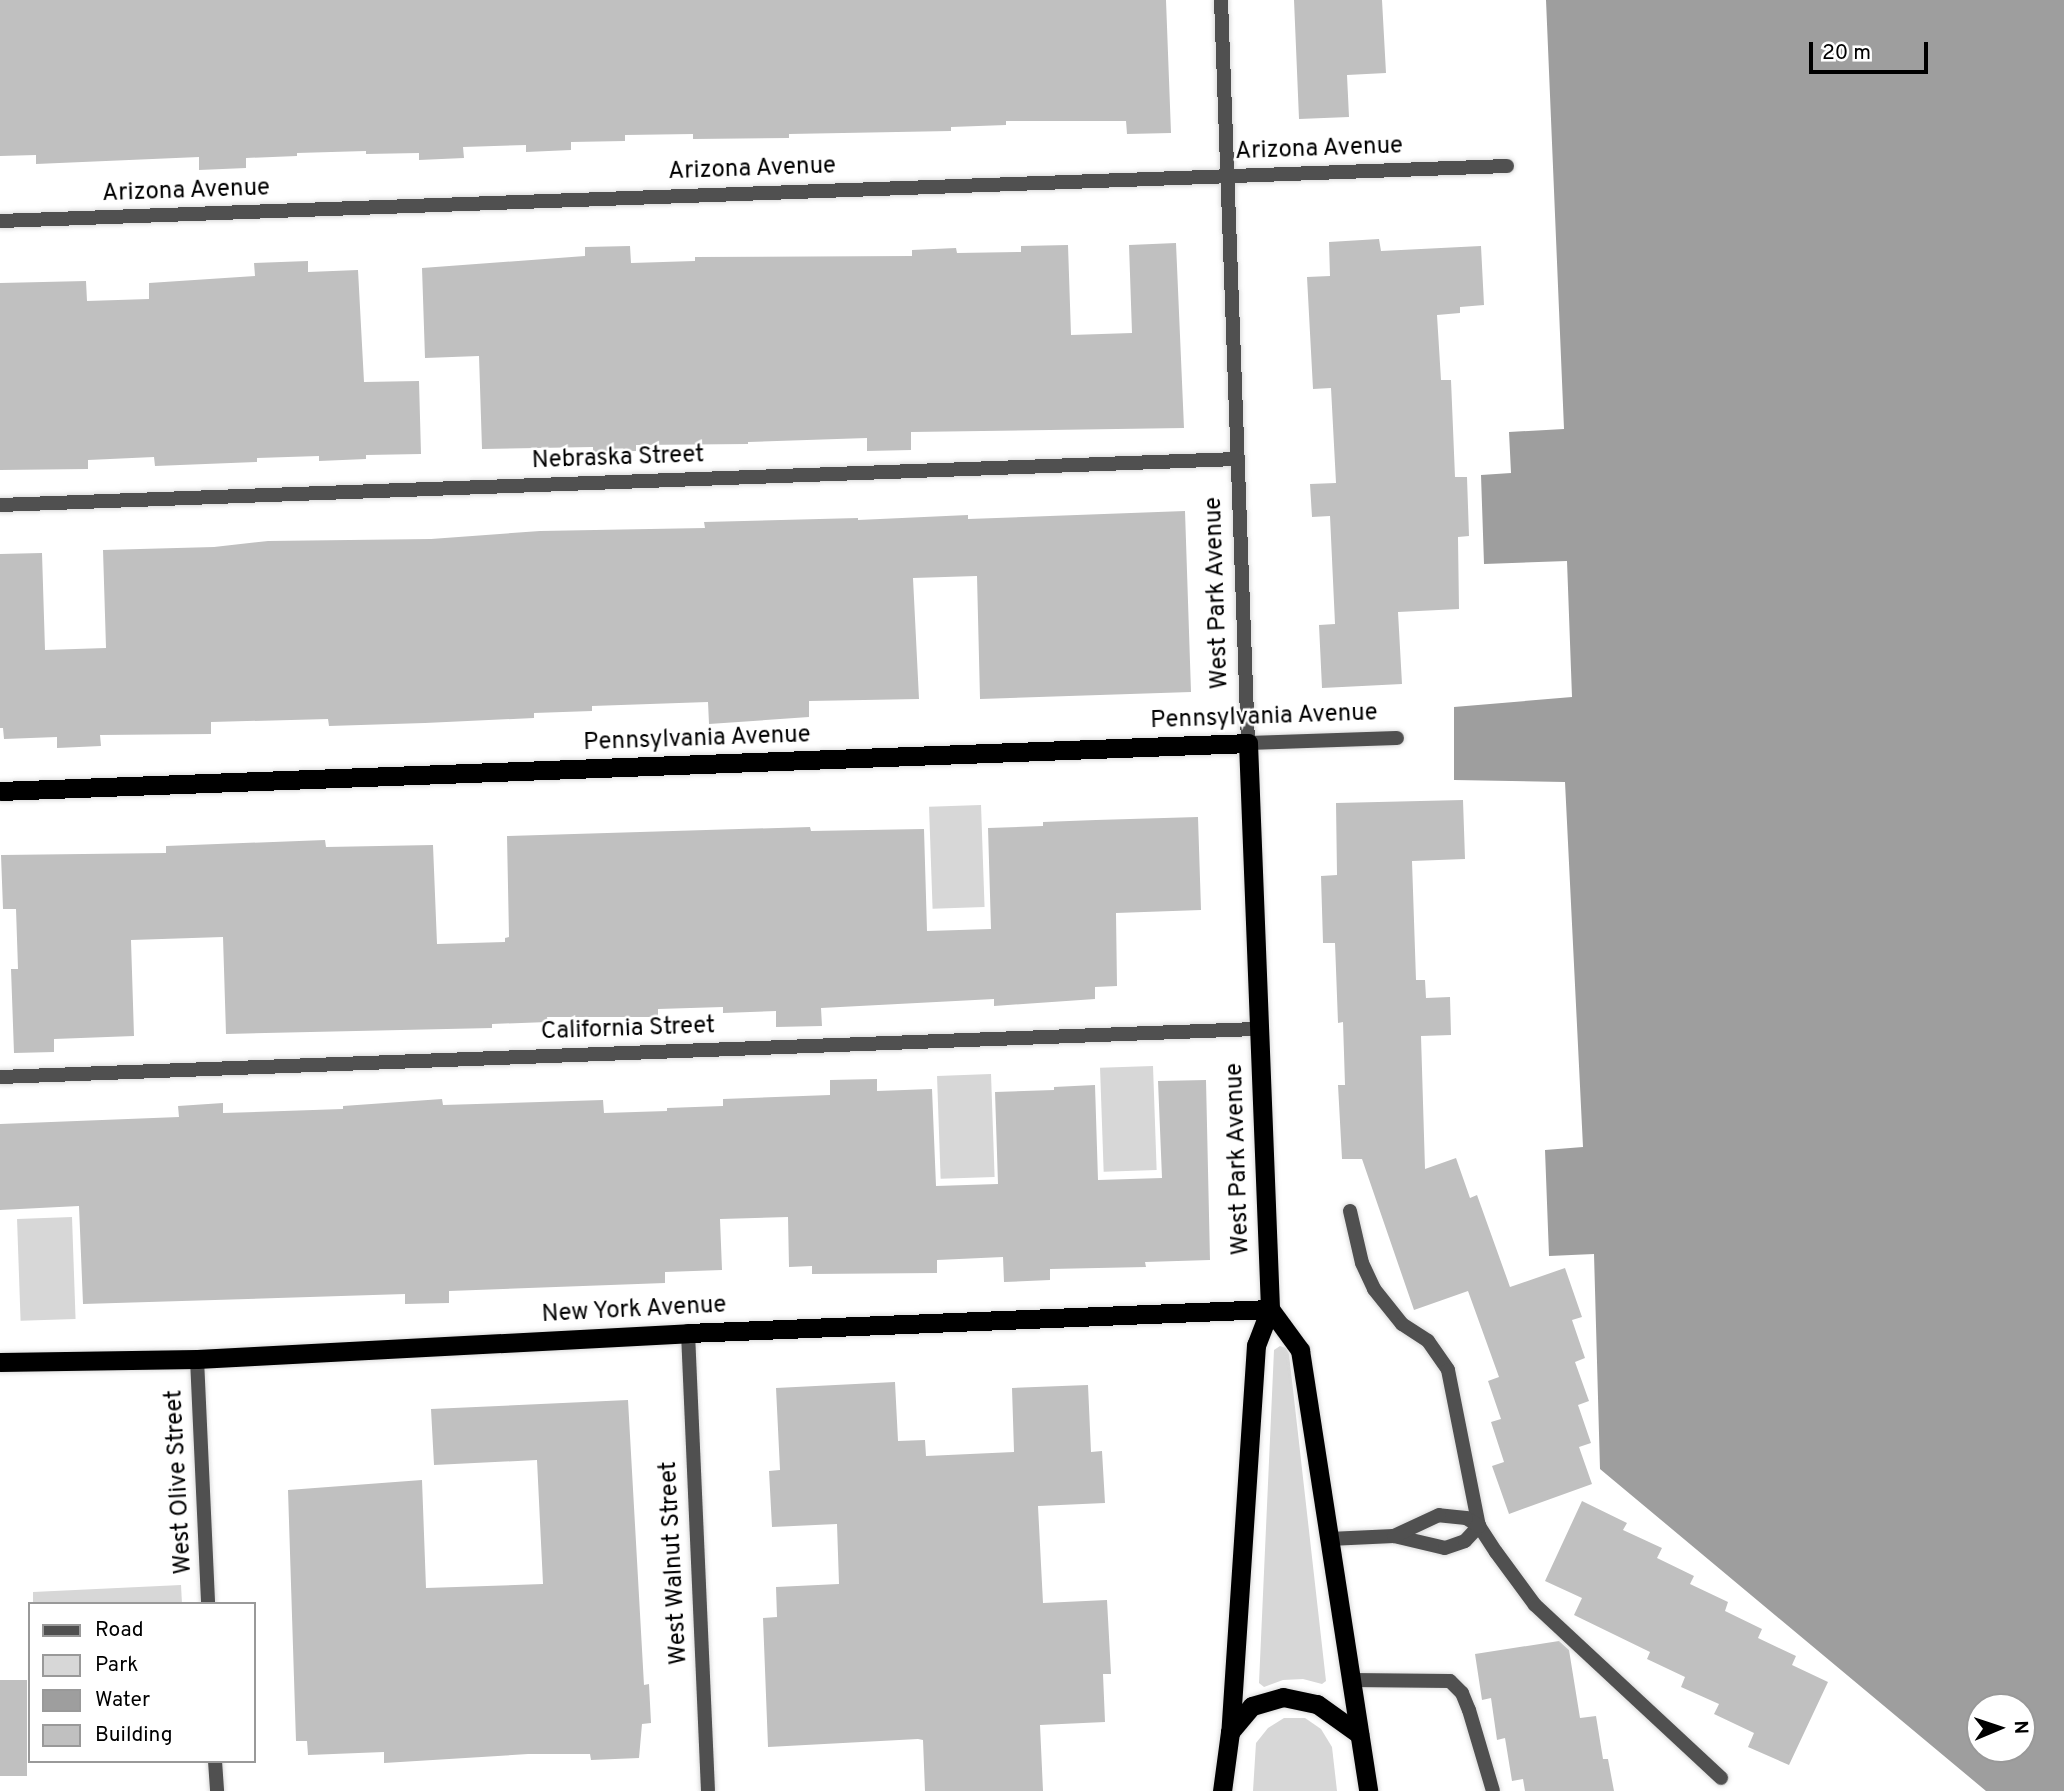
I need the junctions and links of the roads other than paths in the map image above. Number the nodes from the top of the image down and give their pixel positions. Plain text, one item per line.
1 (1221, 0) edge
2 (1507, 166) dead end
3 (1227, 176) junction
4 (0, 221) edge
5 (1237, 459) junction
6 (0, 505) edge
7 (1397, 738) dead end
8 (1248, 743) junction
9 (0, 791) edge
10 (1258, 1029) junction
11 (0, 1077) edge
12 (1350, 1211) dead end
13 (1270, 1309) junction
14 (688, 1333) junction
15 (197, 1359) junction
16 (0, 1362) edge
17 (1479, 1526) junction
18 (1394, 1536) junction
19 (1329, 1539) junction
20 (208, 1602) edge
21 (1351, 1680) junction
22 (1230, 1732) junction
23 (1359, 1734) junction
24 (215, 1763) edge
25 (1721, 1778) dead end
26 (217, 1791) edge
27 (708, 1791) edge
28 (1222, 1791) edge
29 (1368, 1791) edge
30 (1493, 1791) edge

1 - 3 street, West Park Avenue
2 - 3 street, Arizona Avenue
3 - 4 street, Arizona Avenue
3 - 5 street, West Park Avenue
5 - 6 street, Nebraska Street
5 - 8 street, West Park Avenue
7 - 8 street, Pennsylvania Avenue
8 - 9 highway, Pennsylvania Avenue
8 - 10 highway, West Park Avenue
10 - 11 street, California Street
10 - 13 highway, West Park Avenue
12 - 17 street
13 - 14 highway, New York Avenue
13 - 19 highway
13 - 22 highway, West Park Avenue
14 - 15 highway, New York Avenue
14 - 27 street, West Walnut Street
15 - 16 highway, New York Avenue
15 - 20 street, West Olive Street
17 - 18 street
17 - 18 street
17 - 25 street
18 - 19 street
19 - 21 highway
21 - 23 highway
21 - 30 street
22 - 23 highway
22 - 28 highway, West Park Avenue
23 - 29 highway
24 - 26 street

